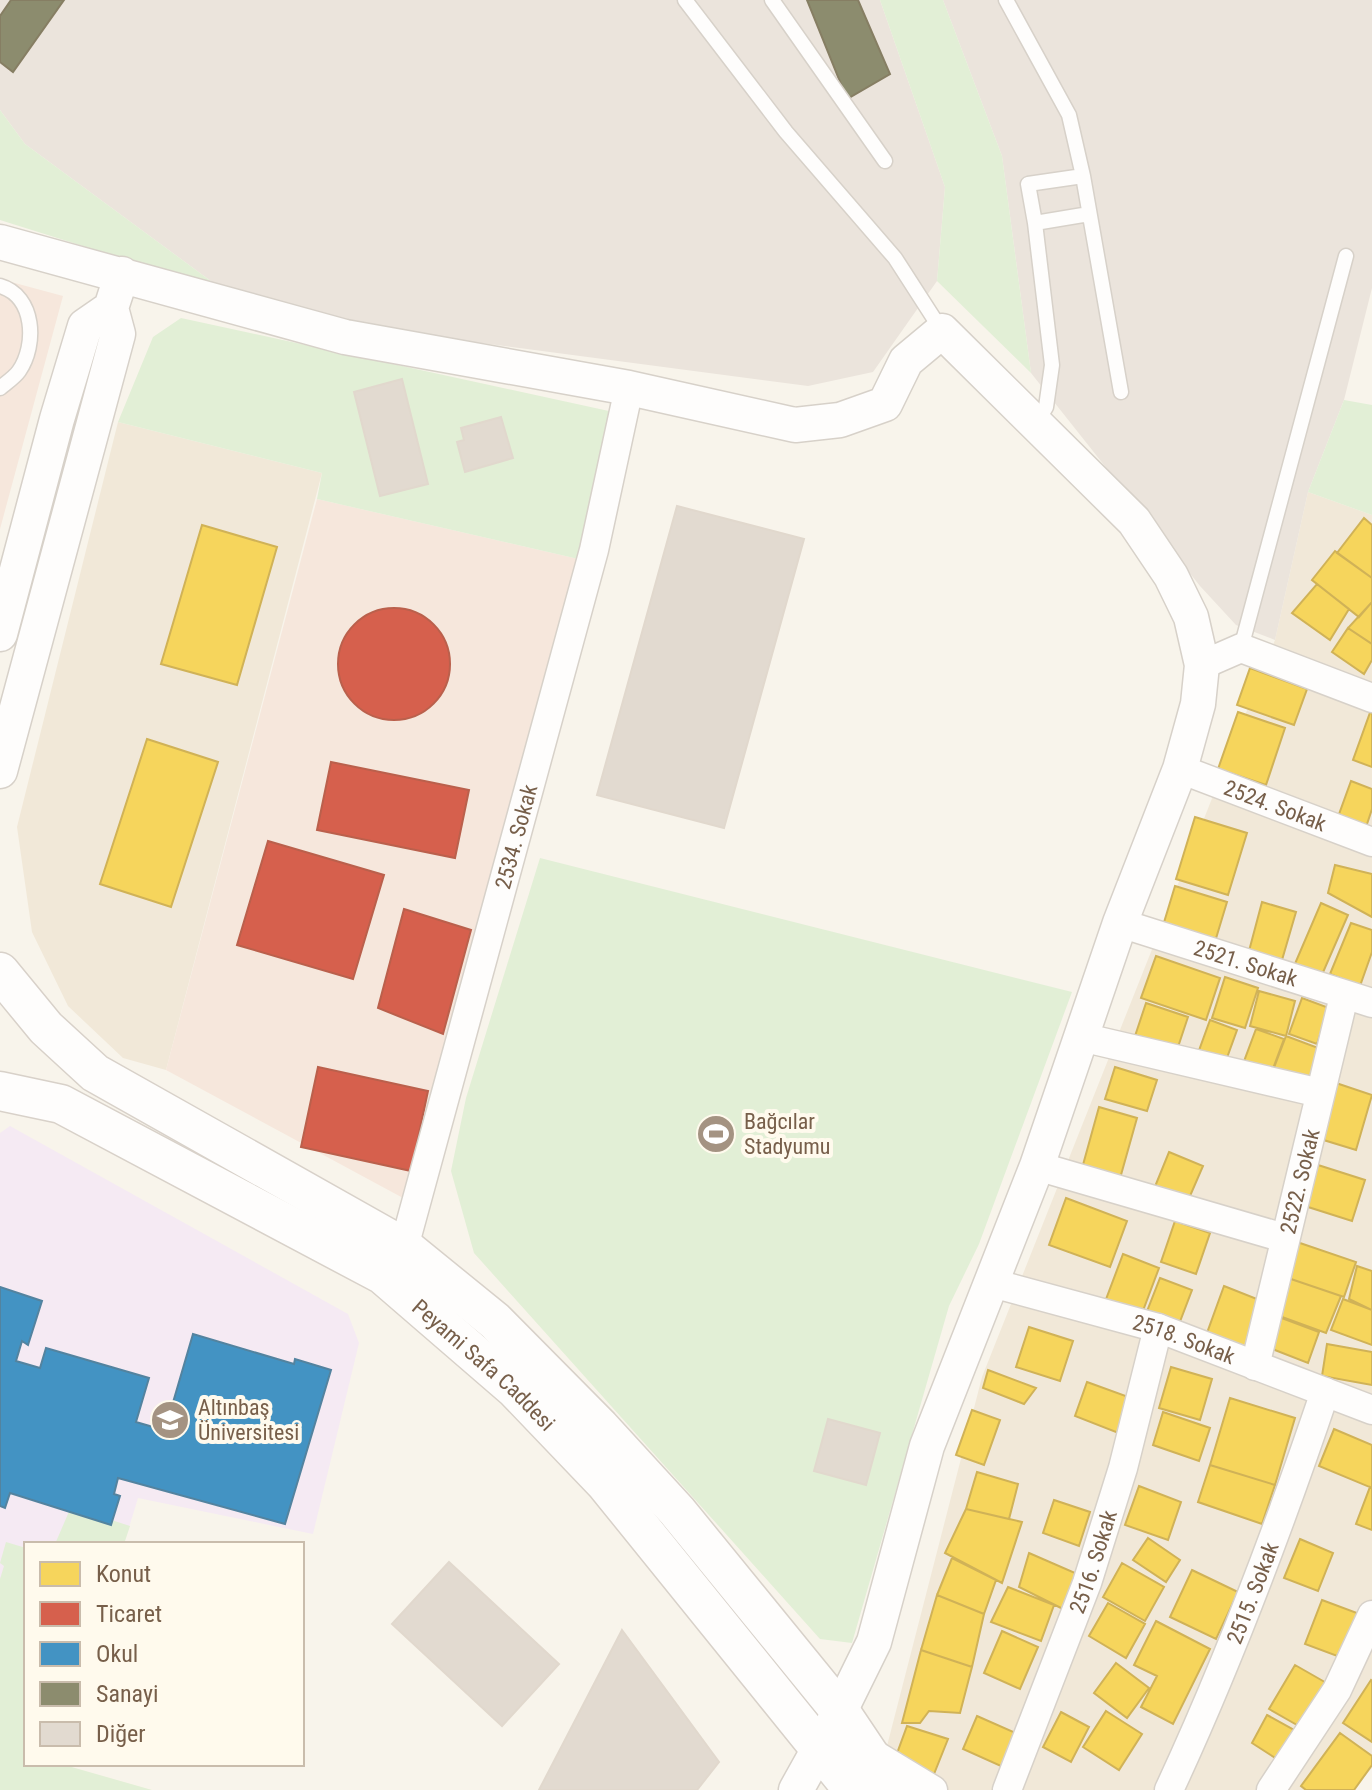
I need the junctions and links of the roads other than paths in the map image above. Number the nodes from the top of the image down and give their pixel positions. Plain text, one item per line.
1 (685, 0) edge
2 (772, 0) edge
3 (1006, 0) edge
4 (885, 161) dead end
5 (1083, 176) junction
6 (1089, 214) junction
7 (1035, 223) junction
8 (0, 242) edge
9 (1346, 256) dead end
10 (122, 274) junction
11 (0, 286) edge
12 (111, 308) junction
13 (942, 331) junction
14 (0, 388) edge
15 (629, 388) junction
16 (1121, 392) dead end
17 (1036, 424) junction
18 (0, 630) edge
19 (1241, 648) junction
20 (1202, 665) junction
21 (1372, 698) edge
22 (1180, 769) junction
23 (0, 771) edge
24 (1372, 842) edge
25 (1120, 923) junction
26 (0, 972) edge
27 (0, 984) edge
28 (1344, 996) junction
29 (1372, 1003) edge
30 (0, 1023) edge
31 (1081, 1037) junction
32 (0, 1091) edge
33 (1320, 1093) junction
34 (1037, 1166) junction
35 (1284, 1238) junction
36 (393, 1261) junction
37 (992, 1283) junction
38 (1158, 1328) junction
39 (1255, 1366) junction
40 (1325, 1392) junction
41 (1372, 1410) edge
42 (1372, 1615) edge
43 (840, 1711) junction
44 (821, 1748) junction
45 (863, 1748) junction
46 (796, 1790) edge
47 (853, 1790) edge
48 (893, 1790) edge
49 (933, 1790) edge
50 (1007, 1790) edge
51 (1169, 1790) edge
52 (1271, 1790) edge

1 - 13 lane
2 - 4 lane
3 - 5 lane
5 - 6 lane
5 - 7 lane
6 - 7 lane
6 - 16 lane
7 - 17 lane
8 - 10 street
9 - 19 lane
10 - 12 street
10 - 15 street
11 - 14 lane
12 - 18 street
12 - 23 street
13 - 15 street
13 - 17 street
15 - 36 street, 2534. Sokak
17 - 20 street
19 - 20 street
19 - 21 street
20 - 22 street
22 - 24 street, 2524. Sokak
22 - 25 street
25 - 28 street, 2521. Sokak
25 - 31 street
26 - 36 main road
27 - 30 main road
28 - 29 street, 2521. Sokak
28 - 33 street, 2522. Sokak
31 - 33 street
31 - 34 street
32 - 36 main road, Peyami Safa Caddesi
33 - 35 street, 2522. Sokak
34 - 35 street
34 - 37 street
35 - 39 street, 2522. Sokak
36 - 43 main road
36 - 44 main road, Peyami Safa Caddesi
37 - 38 street, 2518. Sokak
37 - 43 street
38 - 39 street, 2518. Sokak
38 - 50 street, 2516. Sokak
39 - 40 street, 2518. Sokak
40 - 41 street, 2518. Sokak
40 - 51 street, 2515. Sokak
42 - 52 street
43 - 44 street
43 - 45 main road
44 - 46 street
44 - 47 main road, Peyami Safa Caddesi
45 - 48 main road
45 - 49 street

